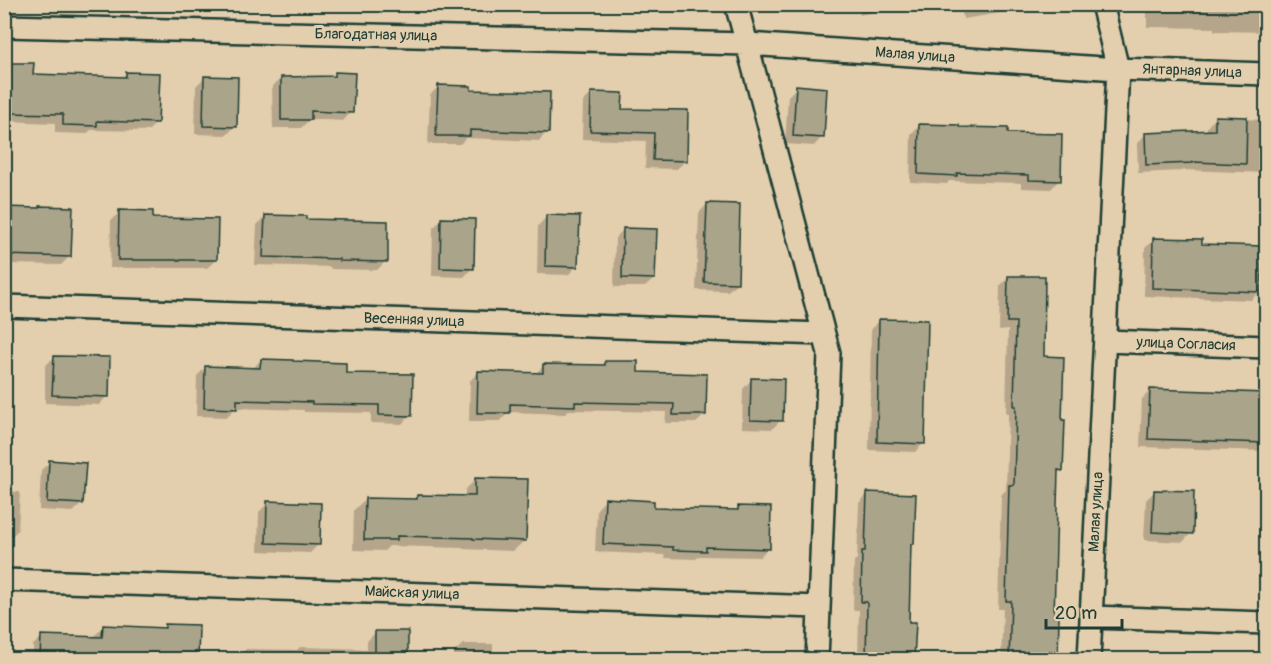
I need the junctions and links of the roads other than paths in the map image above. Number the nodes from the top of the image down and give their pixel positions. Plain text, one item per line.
1 (736, 4) edge
2 (1102, 4) edge
3 (4, 26) edge
4 (747, 44) junction
5 (1118, 69) junction
6 (1266, 74) edge
7 (4, 306) edge
8 (824, 334) junction
9 (1105, 341) junction
10 (1266, 347) edge
11 (4, 580) edge
12 (819, 607) junction
13 (1091, 617) junction
14 (1266, 623) edge
15 (817, 660) edge
16 (1089, 660) edge

1 - 4 street
2 - 5 street
3 - 4 street, Благодатная улица
4 - 5 street, Малая улица
4 - 8 street
5 - 6 street, Янтарная улица
5 - 9 street, Малая улица
7 - 8 street, Весенняя улица
8 - 12 street
9 - 10 street, улица Согласия
9 - 13 street, Малая улица
11 - 12 street, Майская улица
12 - 15 street
13 - 14 street
13 - 16 street, Малая улица

